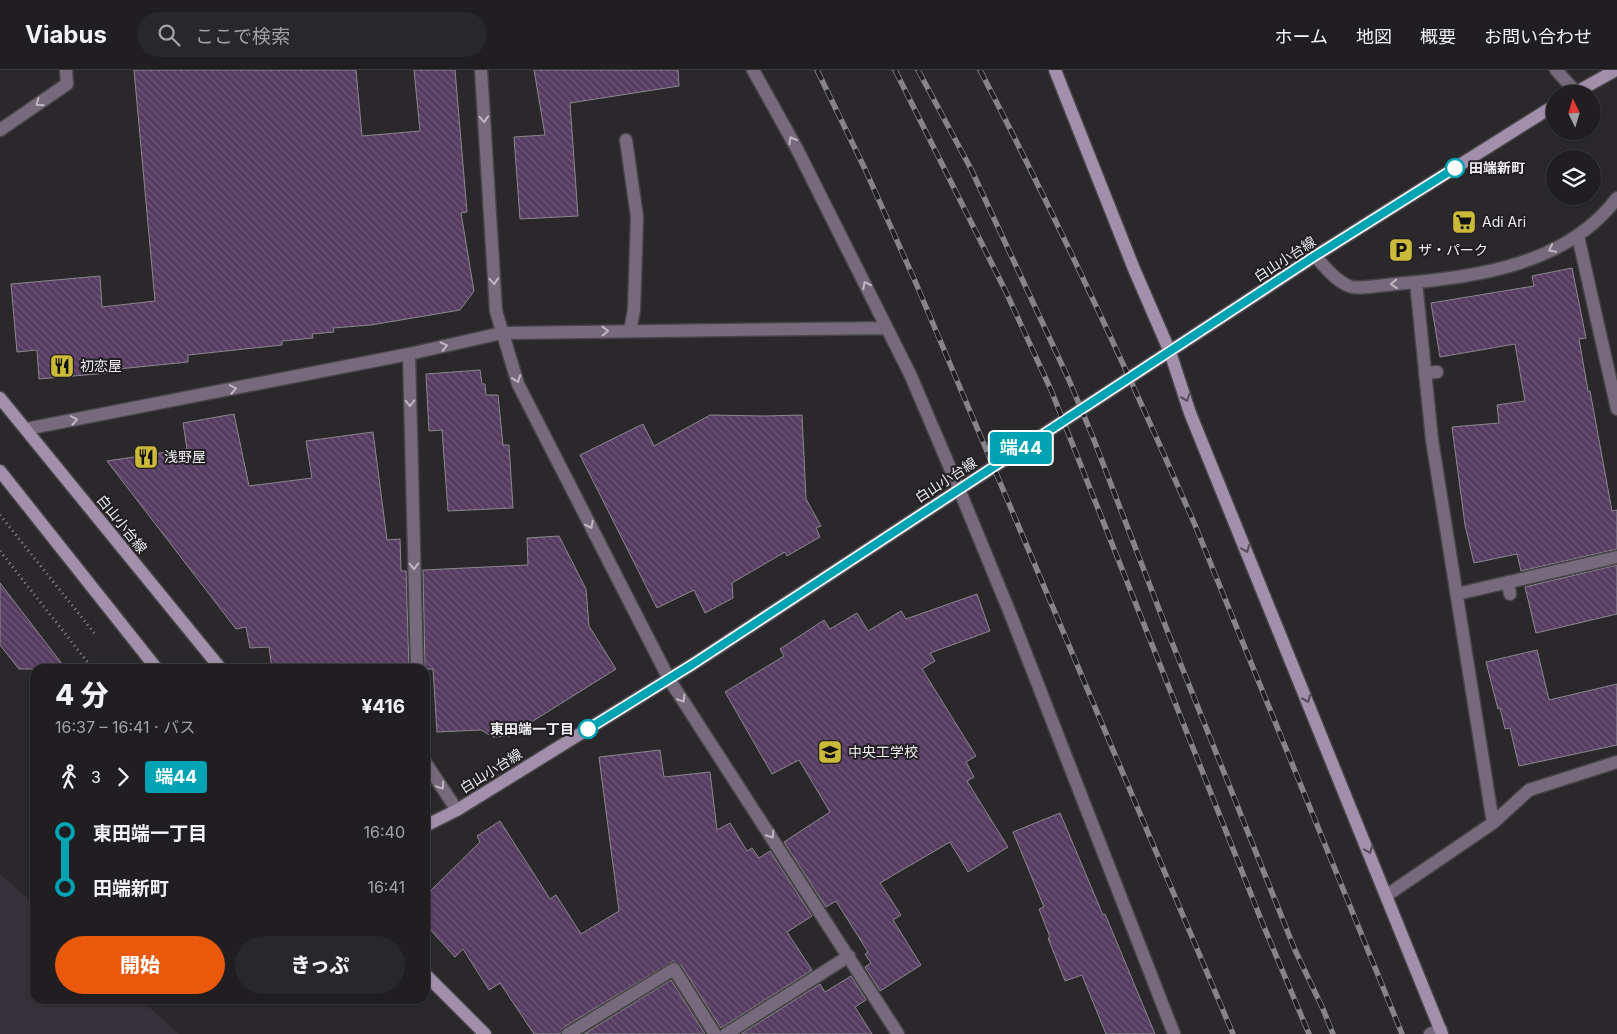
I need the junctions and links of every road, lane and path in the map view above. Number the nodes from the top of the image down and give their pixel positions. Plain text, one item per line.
1 (66, 70) edge
2 (481, 70) edge
3 (753, 70) edge
4 (1055, 70) edge
5 (1556, 70) edge
6 (1616, 70) edge
7 (1568, 85) edge
8 (1589, 85) edge
9 (1546, 111) edge
10 (0, 130) edge
11 (626, 140) dead end
12 (1617, 198) edge
13 (1578, 236) junction
14 (1315, 256) junction
15 (1416, 282) junction
16 (888, 328) junction
17 (630, 331) junction
18 (502, 333) junction
19 (1170, 352) junction
20 (409, 354) junction
21 (0, 398) edge
22 (1617, 409) edge
23 (26, 429) junction
24 (0, 471) edge
25 (959, 488) junction
26 (0, 515) edge
27 (0, 552) edge
28 (1617, 557) edge
29 (1457, 594) junction
30 (100, 641) dead end
31 (89, 664) edge
32 (153, 664) edge
33 (217, 664) edge
34 (417, 664) edge
35 (669, 678) junction
36 (1617, 762) edge
37 (430, 770) edge
38 (457, 810) junction
39 (1493, 823) junction
40 (430, 824) edge
41 (1387, 895) junction
42 (849, 956) junction
43 (430, 979) edge
44 (1438, 1033) edge
45 (485, 1034) edge
46 (568, 1034) edge
47 (715, 1034) edge
48 (726, 1034) edge
49 (898, 1034) edge
50 (1174, 1034) edge

1 -> 10 street
2 -> 18 street
16 -> 3 street
4 - 19 main road
5 - 7 street
6 - 8 main road
9 - 14 main road, 白山小台線
11 - 17 street
12 - 13 street
13 -> 15 street
13 - 22 street
15 -> 14 street
14 - 19 main road, 白山小台線
15 - 29 street
16 - 17 street
16 - 25 street
18 -> 17 street
20 -> 18 street
18 -> 35 street
19 - 25 main road, 白山小台線
19 -> 41 main road
23 -> 20 street
20 -> 34 street
21 - 23 main road, 白山小台線
23 - 33 main road, 白山小台線
24 - 32 main road
25 - 35 main road, 白山小台線
25 - 50 street
26 - 30 path
27 - 31 path
28 - 29 street
29 - 39 street
35 - 38 main road, 白山小台線
35 -> 42 street
36 - 39 street
37 -> 38 street
38 - 40 main road, 白山小台線
39 - 41 street
41 - 44 main road
42 - 48 street
42 - 49 street
43 - 45 main road
46 - 47 street

